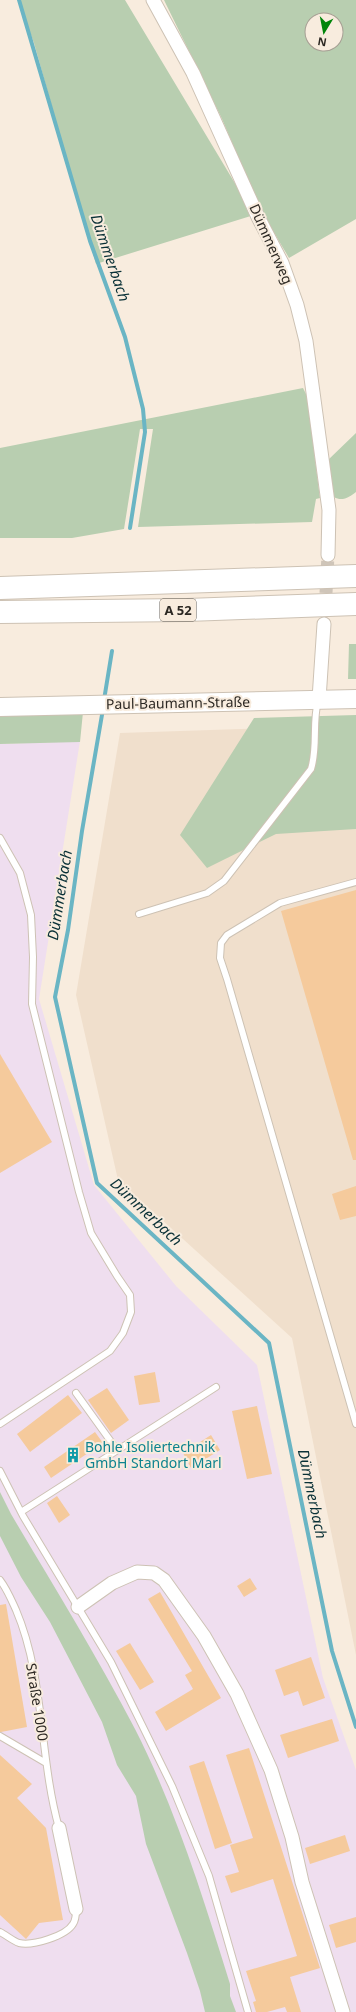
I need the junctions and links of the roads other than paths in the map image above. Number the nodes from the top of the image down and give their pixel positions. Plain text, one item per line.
1 (153, 0) edge
2 (328, 555) tunnel mouth
3 (356, 576) edge
4 (0, 588) edge
5 (356, 604) edge
6 (0, 612) edge
7 (324, 624) tunnel mouth
8 (356, 699) edge
9 (319, 700) junction
10 (0, 707) edge
11 (0, 838) edge
12 (356, 882) edge
13 (138, 914) dead end
14 (216, 1387) dead end
15 (76, 1392) dead end
16 (0, 1424) edge
17 (356, 1424) edge
18 (117, 1450) junction
19 (0, 1471) edge
20 (21, 1512) junction
21 (0, 1580) edge
22 (78, 1607) junction
23 (0, 1736) edge
24 (46, 1763) junction
25 (59, 1828) joint
26 (76, 1909) joint
27 (0, 1932) edge
28 (248, 2012) edge
29 (343, 2012) edge

1 - 2 street, Dümmerweg
3 - 4 highway, A 52
5 - 6 highway, A 52
7 - 9 street
8 - 9 main road, Paul-Baumann-Straße
9 - 10 main road, Paul-Baumann-Straße
9 - 13 lane
11 - 16 lane
12 - 17 lane
14 - 18 lane
15 - 18 lane
18 - 20 lane
19 - 20 lane
20 - 22 lane
21 - 24 lane, Straße 1000
22 - 28 lane
22 - 29 street
23 - 24 lane
24 - 25 lane, Straße 1000
25 - 26 street
26 - 27 lane

